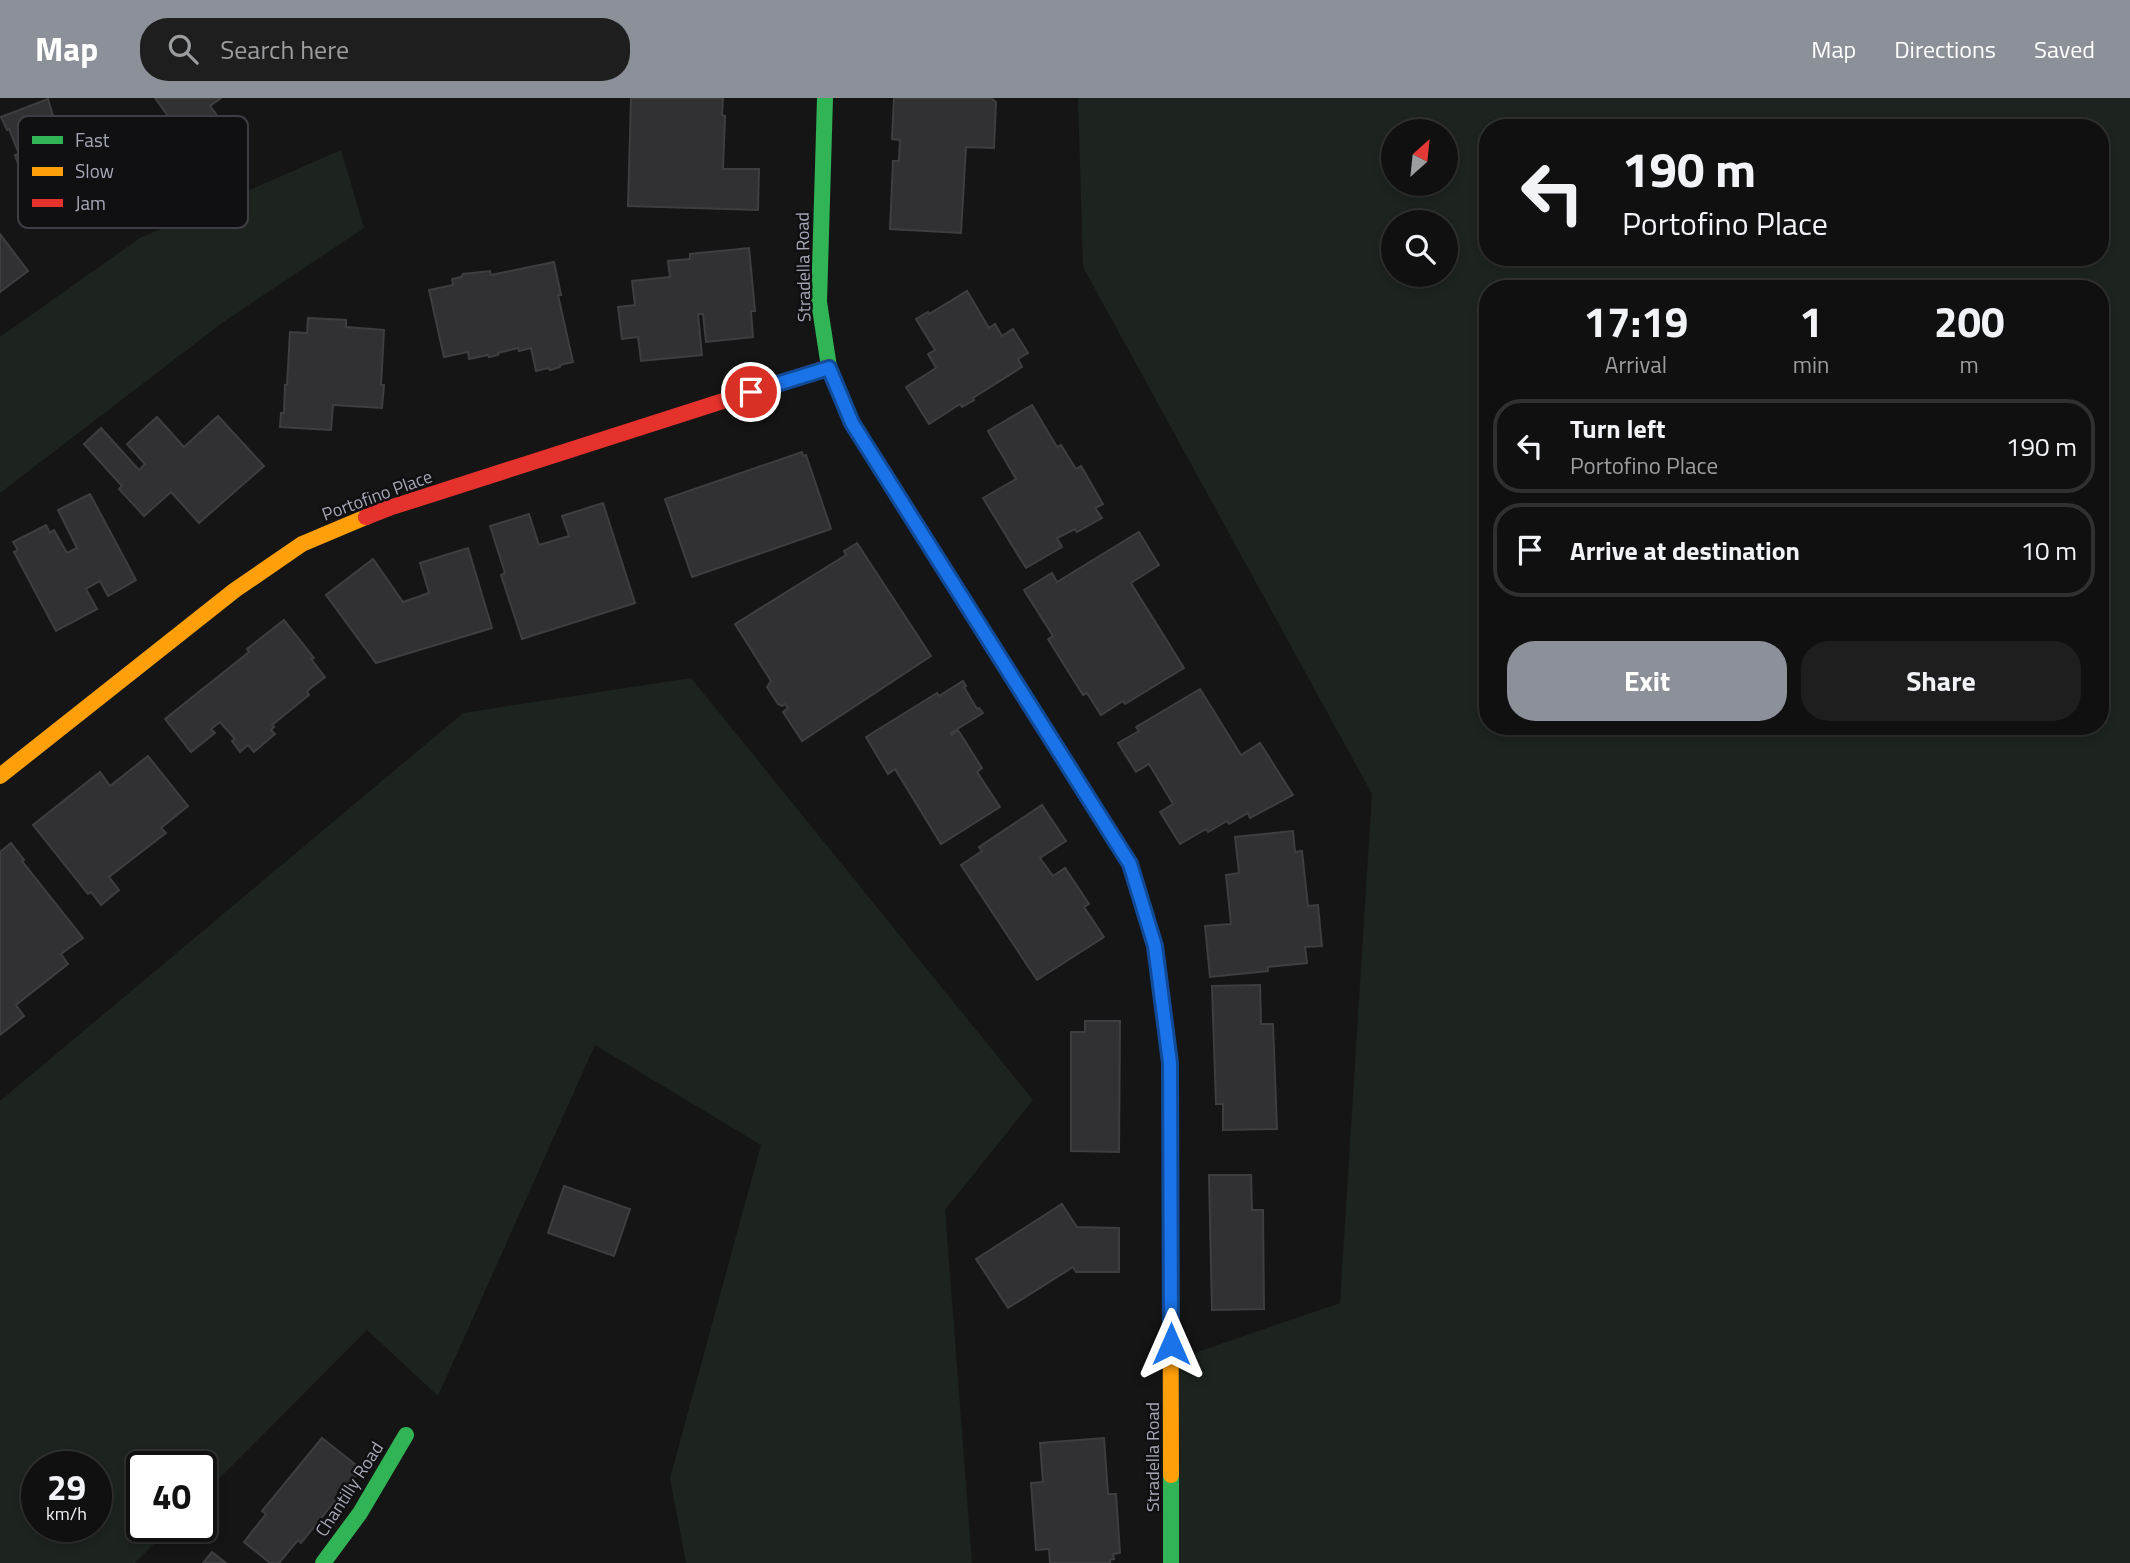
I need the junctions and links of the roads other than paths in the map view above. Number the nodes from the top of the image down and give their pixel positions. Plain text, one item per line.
1 (825, 98) edge
2 (829, 368) junction
3 (0, 776) edge
4 (406, 1435) dead end
5 (323, 1563) edge
6 (1171, 1563) edge

1 - 2 street, Stradella Road
2 - 3 street, Portofino Place
2 - 6 street, Stradella Road
4 - 5 street, Chantilly Road

